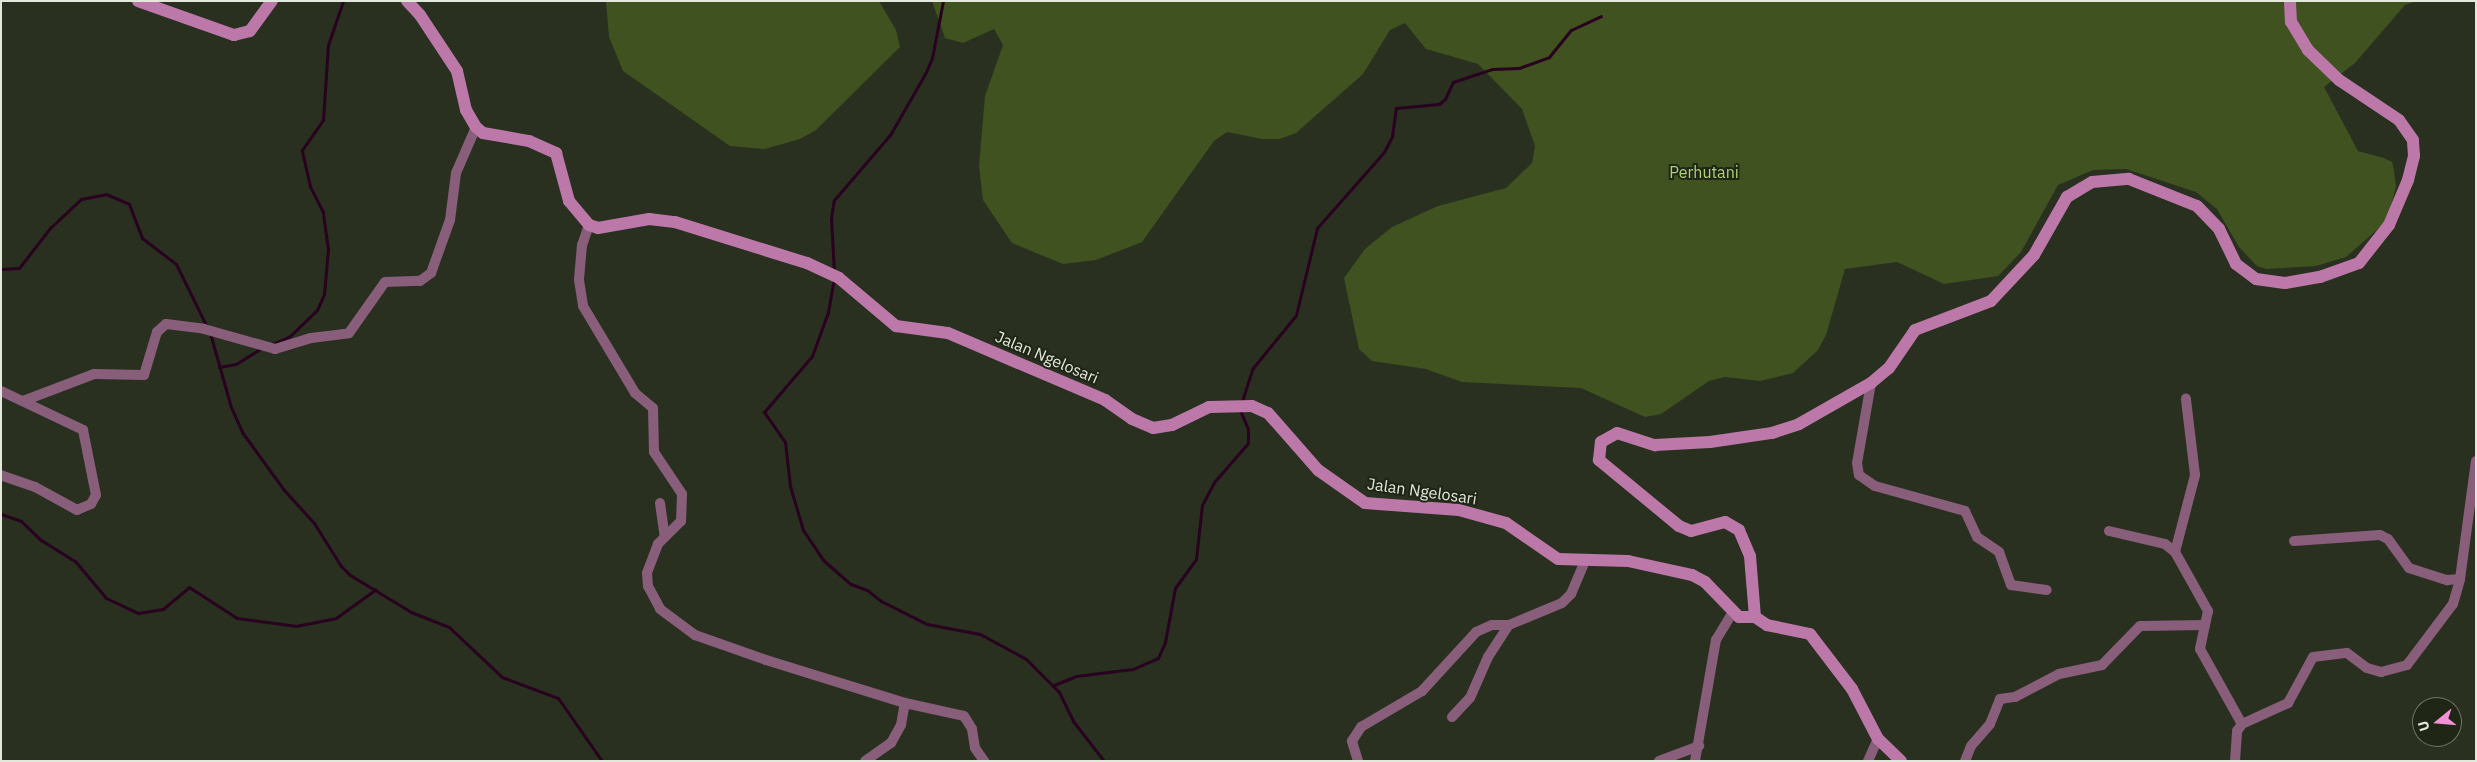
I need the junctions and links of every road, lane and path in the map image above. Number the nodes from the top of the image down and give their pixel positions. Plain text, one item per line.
1 (138, 1) edge
2 (272, 1) edge
3 (407, 1) edge
4 (2290, 1) edge
5 (476, 127) junction
6 (589, 225) junction
7 (1871, 383) junction
8 (1, 391) edge
9 (2186, 400) dead end
10 (23, 401) junction
11 (2476, 461) edge
12 (1, 475) edge
13 (660, 503) dead end
14 (2109, 531) dead end
15 (665, 537) junction
16 (2294, 541) dead end
17 (2175, 552) junction
18 (1586, 559) junction
19 (2460, 579) junction
20 (2047, 590) dead end
21 (1734, 612) junction
22 (1755, 617) junction
23 (2205, 625) junction
24 (1509, 626) junction
25 (905, 703) junction
26 (1452, 717) dead end
27 (2242, 724) junction
28 (1878, 739) junction
29 (1699, 746) junction
30 (865, 761) edge
31 (984, 761) edge
32 (1358, 761) edge
33 (1659, 761) edge
34 (1695, 761) edge
35 (1868, 761) edge
36 (1901, 761) edge
37 (1965, 761) edge
38 (2235, 761) edge

1 - 2 street
3 - 5 street
4 - 7 street
5 - 6 street
5 - 10 street
6 - 15 street
6 - 18 street, Jalan Ngelosari
7 - 20 street
7 - 22 street
8 - 10 street
9 - 17 street
10 - 12 street
11 - 19 street
13 - 15 street
14 - 17 street
15 - 25 street
16 - 19 street
17 - 23 street
18 - 21 street, Jalan Ngelosari
18 - 24 street
19 - 27 street
21 - 22 street
21 - 29 street
22 - 28 street
23 - 27 street
23 - 37 street
24 - 26 street
24 - 32 street
25 - 30 street
25 - 31 street
27 - 38 street
28 - 35 street
28 - 36 street
29 - 33 street
29 - 34 street

